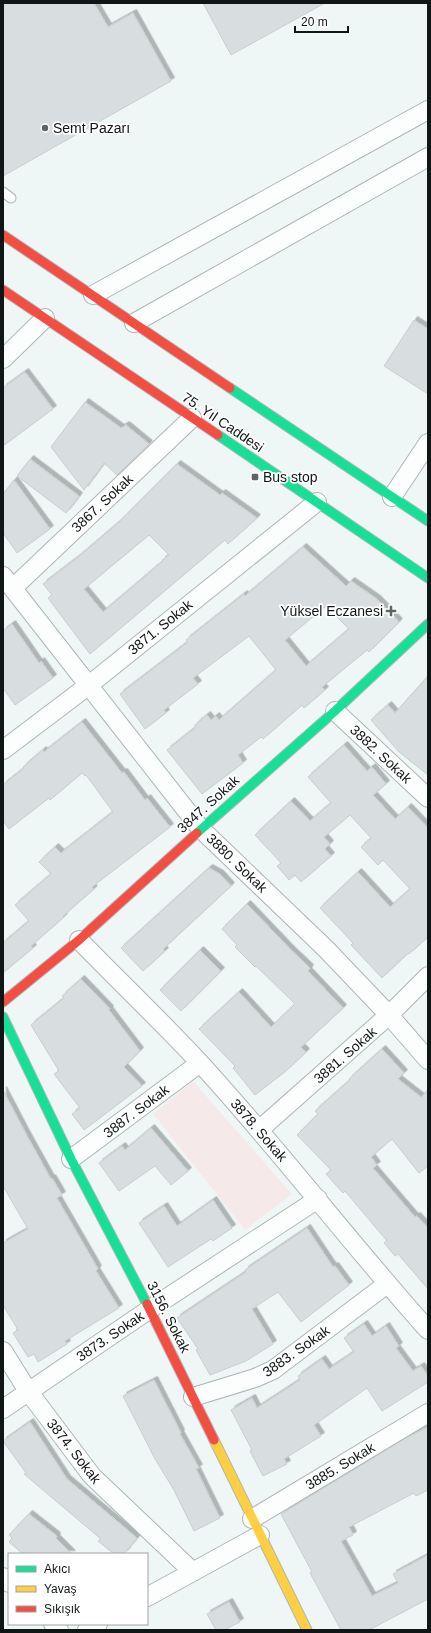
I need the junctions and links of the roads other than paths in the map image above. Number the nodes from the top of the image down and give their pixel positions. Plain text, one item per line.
1 (428, 110) edge
2 (428, 157) edge
3 (3, 192) edge
4 (11, 198) dead end
5 (3, 235) edge
6 (3, 290) edge
7 (93, 295) junction
8 (45, 318) junction
9 (134, 322) junction
10 (3, 359) edge
11 (192, 418) junction
12 (428, 442) edge
13 (392, 497) junction
14 (317, 502) junction
15 (428, 521) edge
16 (428, 578) edge
17 (8, 582) edge
18 (428, 624) edge
19 (89, 685) junction
20 (335, 711) junction
21 (3, 750) edge
22 (428, 798) edge
23 (200, 829) junction
24 (79, 940) junction
25 (428, 976) edge
26 (3, 1002) edge
27 (389, 1015) junction
28 (3, 1017) edge
29 (428, 1060) edge
30 (200, 1063) junction
31 (259, 1130) junction
32 (71, 1159) junction
33 (318, 1199) junction
34 (387, 1284) junction
35 (150, 1309) junction
36 (428, 1330) edge
37 (3, 1352) edge
38 (28, 1391) junction
39 (193, 1397) junction
40 (3, 1409) edge
41 (428, 1413) edge
42 (252, 1519) junction
43 (260, 1535) junction
44 (193, 1572) junction
45 (148, 1596) edge
46 (96, 1625) edge
47 (87, 1630) edge
48 (307, 1630) edge

1 - 7 street
2 - 9 street
3 - 4 lane
5 - 7 street
6 - 8 street, 75. Yıl Caddesi
7 - 9 street
8 - 10 street
8 - 11 street, 75. Yıl Caddesi
9 - 13 street
11 - 14 street, 75. Yıl Caddesi
11 - 17 street, 3867. Sokak
12 - 13 street
13 - 15 street
14 - 16 street, 75. Yıl Caddesi
14 - 19 street, 3871. Sokak
17 - 19 street, 3880. Sokak
18 - 20 street, 3847. Sokak
19 - 21 street, 3871. Sokak
19 - 23 street, 3880. Sokak
20 - 22 street, 3882. Sokak
20 - 23 street, 3847. Sokak
23 - 24 street, 3847. Sokak
23 - 27 street, 3880. Sokak
24 - 26 street, 3847. Sokak
24 - 30 street, 3878. Sokak
25 - 27 street, 3881. Sokak
27 - 29 street, 3880. Sokak
27 - 31 street, 3881. Sokak
28 - 32 street, 3156. Sokak
30 - 31 street, 3878. Sokak
30 - 32 street, 3887. Sokak
31 - 33 street, 3878. Sokak
32 - 35 street, 3156. Sokak
33 - 34 street, 3878. Sokak
33 - 35 street, 3873. Sokak
34 - 36 street, 3878. Sokak
34 - 39 street, 3883. Sokak
35 - 38 street, 3873. Sokak
35 - 39 street, 3156. Sokak
37 - 38 street, 3874. Sokak
38 - 40 street, 3873. Sokak
38 - 44 street, 3874. Sokak
39 - 42 street, 3156. Sokak
41 - 42 street, 3885. Sokak
42 - 43 street, 3156. Sokak
43 - 44 street
43 - 48 street, 3156. Sokak
44 - 45 street
46 - 47 street

